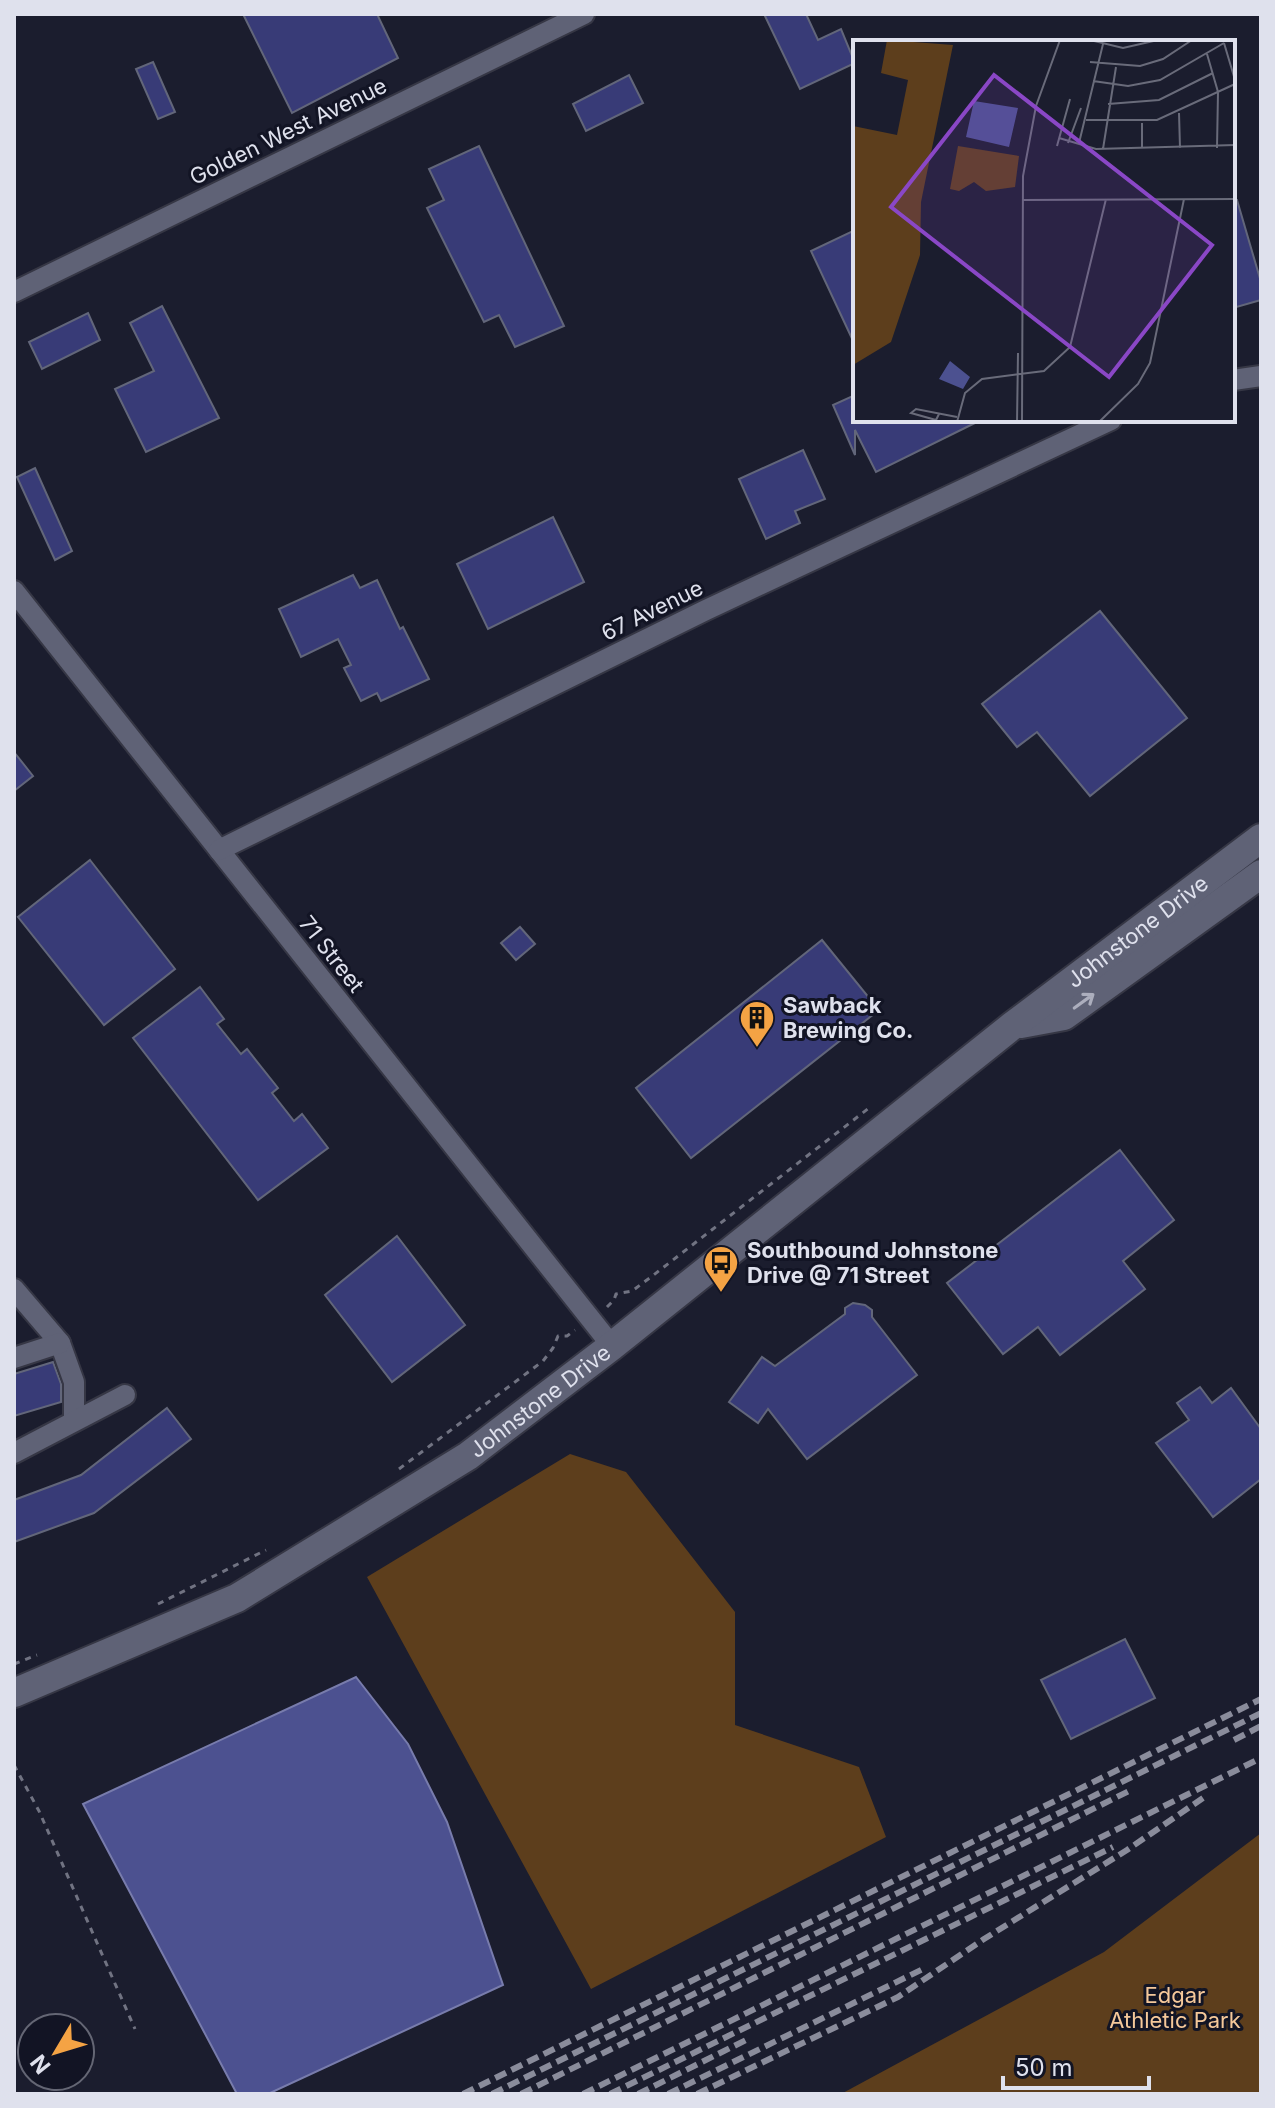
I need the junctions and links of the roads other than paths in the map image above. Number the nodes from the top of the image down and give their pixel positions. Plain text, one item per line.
1 (584, 14) edge
2 (14, 292) edge
3 (1261, 376) edge
4 (1235, 380) edge
5 (1107, 422) edge
6 (14, 591) edge
7 (1261, 838) edge
8 (219, 850) junction
9 (1261, 874) edge
10 (1012, 1026) junction
11 (14, 1289) edge
12 (60, 1343) junction
13 (612, 1346) junction
14 (14, 1358) edge
15 (125, 1395) dead end
16 (74, 1421) junction
17 (14, 1453) edge
18 (14, 1693) edge

1 - 2 street, Golden West Avenue
3 - 4 street
5 - 8 street, 67 Avenue
6 - 8 street, 71 Street
7 - 10 main road, Johnstone Drive
8 - 13 street, 71 Street
10 -> 9 main road, Johnstone Drive
10 - 13 main road, Johnstone Drive
11 - 12 street
12 - 14 street
12 - 16 street
13 - 18 main road, Johnstone Drive
15 - 16 street
16 - 17 street

